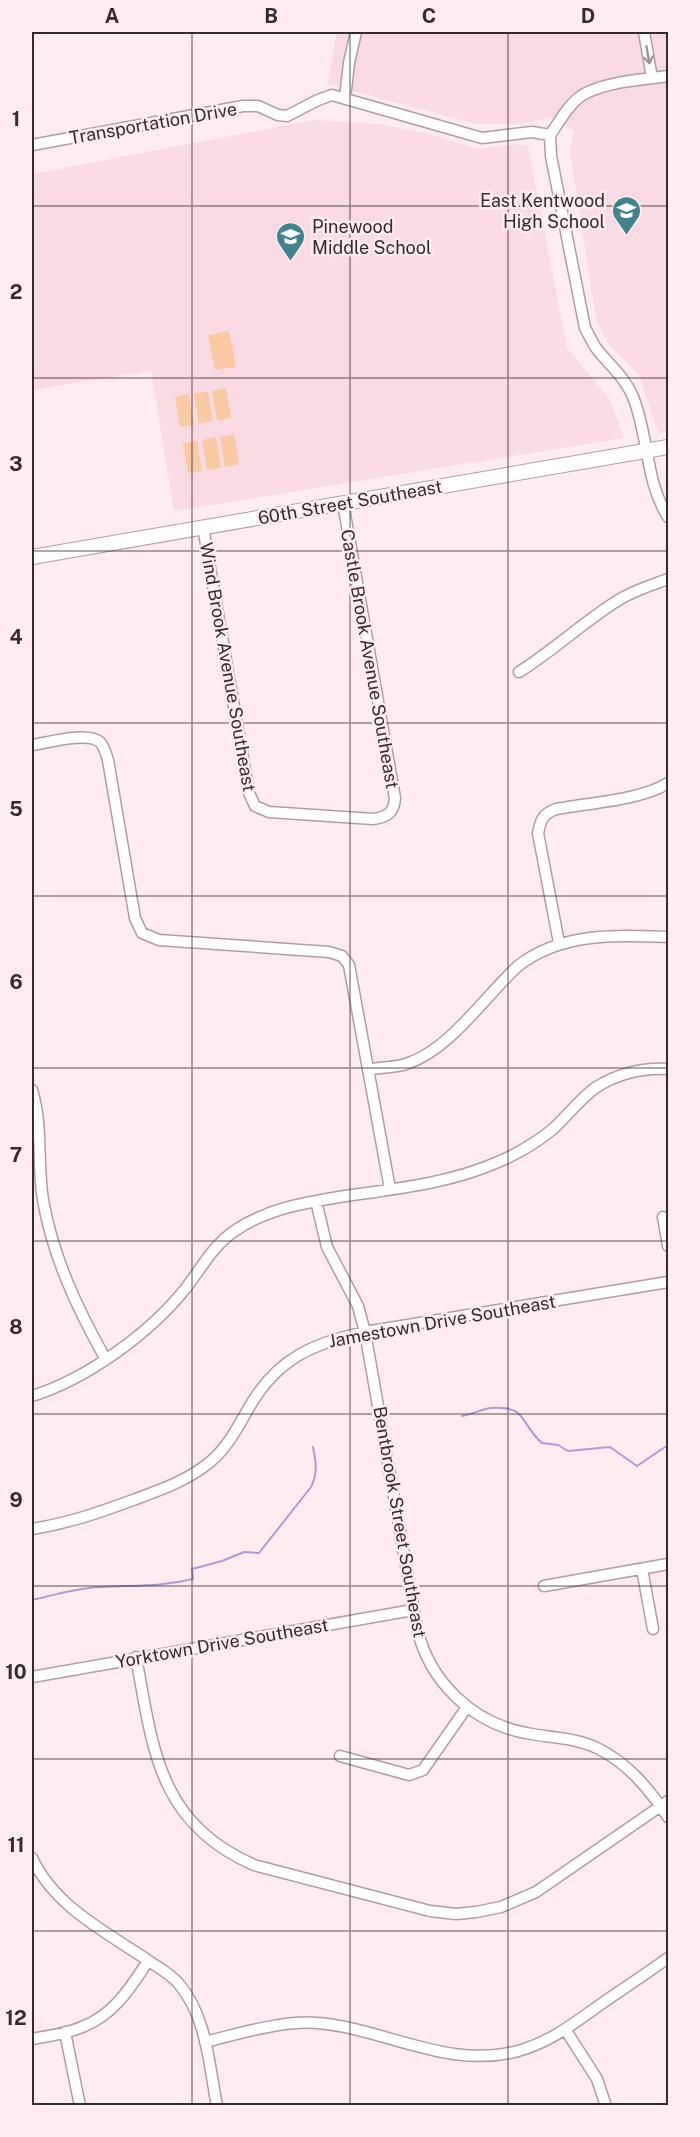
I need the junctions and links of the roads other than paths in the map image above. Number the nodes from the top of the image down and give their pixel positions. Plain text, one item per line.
1 (356, 32) edge
2 (644, 32) edge
3 (669, 76) edge
4 (652, 78) junction
5 (345, 98) junction
6 (550, 135) junction
7 (32, 145) edge
8 (669, 447) edge
9 (646, 450) junction
10 (343, 503) junction
11 (669, 517) edge
12 (203, 527) junction
13 (32, 557) edge
14 (669, 579) edge
15 (519, 672) dead end
16 (32, 746) edge
17 (669, 783) edge
18 (255, 806) joint
19 (669, 937) edge
20 (559, 943) junction
21 (669, 1069) edge
22 (368, 1070) junction
23 (32, 1090) edge
24 (390, 1189) junction
25 (316, 1201) junction
26 (663, 1217) dead end
27 (669, 1246) edge
28 (669, 1282) edge
29 (365, 1332) junction
30 (105, 1358) junction
31 (32, 1396) edge
32 (32, 1530) edge
33 (669, 1564) edge
34 (642, 1569) junction
35 (543, 1586) dead end
36 (413, 1610) junction
37 (653, 1629) dead end
38 (136, 1657) junction
39 (32, 1677) edge
40 (467, 1707) junction
41 (340, 1756) dead end
42 (665, 1804) edge
43 (669, 1817) edge
44 (32, 1858) edge
45 (669, 1958) edge
46 (148, 1961) junction
47 (564, 2029) junction
48 (65, 2032) junction
49 (32, 2039) edge
50 (205, 2042) junction
51 (80, 2106) edge
52 (217, 2106) edge
53 (606, 2106) edge

1 - 5 street
2 -> 4 street
3 - 4 street
4 - 6 street
5 - 6 street, Transportation Drive
5 - 7 street, Transportation Drive
6 - 9 street
8 - 9 main road, 60th Street Southeast
9 - 10 main road, 60th Street Southeast
9 - 11 street
10 - 12 main road, 60th Street Southeast
10 - 18 street, Castle Brook Avenue Southeast
12 - 13 main road, 60th Street Southeast
12 - 18 street, Wind Brook Avenue Southeast
14 - 15 street
16 - 22 street
17 - 20 street
19 - 20 street
20 - 22 street
21 - 24 street
22 - 24 street
23 - 30 street
24 - 25 street
25 - 29 street, Bentbrook Street Southeast
25 - 30 street
26 - 27 street
28 - 29 street, Jamestown Drive Southeast
29 - 32 street, Jamestown Drive Southeast
29 - 36 street, Bentbrook Street Southeast
30 - 31 street
33 - 34 street
34 - 35 street
34 - 37 street
36 - 38 street, Yorktown Drive Southeast
36 - 40 street, Bentbrook Street Southeast
38 - 39 street, Yorktown Drive Southeast
38 - 42 street
40 - 41 street
40 - 42 street, Bentbrook Street Southeast
42 - 43 street, Bentbrook Street Southeast
44 - 46 street
45 - 47 street
46 - 48 street
46 - 50 street
47 - 50 street
47 - 53 street
48 - 49 street
48 - 51 street
50 - 52 street

